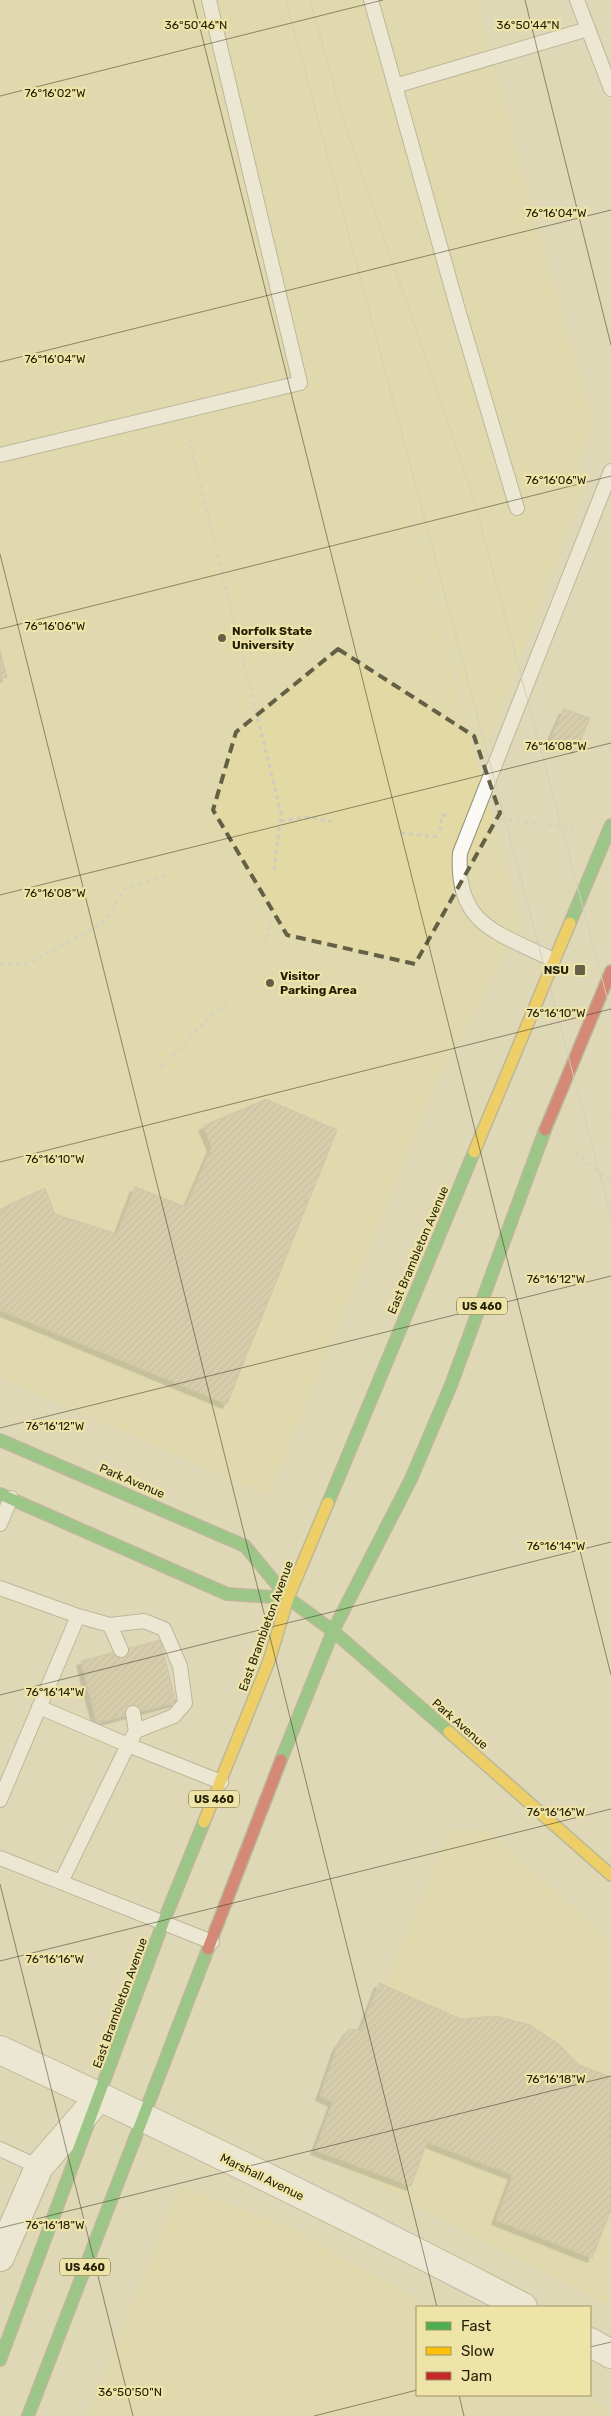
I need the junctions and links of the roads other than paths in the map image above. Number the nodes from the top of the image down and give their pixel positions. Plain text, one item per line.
1 (209, 0) edge
2 (371, 0) edge
3 (577, 0) edge
4 (588, 30) junction
5 (395, 86) junction
6 (611, 89) edge
7 (0, 455) edge
8 (611, 471) edge
9 (517, 508) dead end
10 (611, 825) edge
11 (554, 960) junction
12 (611, 971) edge
13 (0, 1440) edge
14 (5, 1496) edge
15 (0, 1524) edge
16 (0, 1588) edge
17 (288, 1598) junction
18 (78, 1616) junction
19 (110, 1625) junction
20 (333, 1631) junction
21 (121, 1650) dead end
22 (39, 1707) junction
23 (134, 1713) dead end
24 (136, 1731) junction
25 (128, 1745) junction
26 (220, 1782) junction
27 (0, 1800) edge
28 (0, 1858) edge
29 (611, 1875) edge
30 (60, 1882) junction
31 (163, 1923) junction
32 (212, 1942) junction
33 (0, 2050) edge
34 (100, 2096) junction
35 (142, 2118) junction
36 (0, 2149) edge
37 (39, 2167) junction
38 (0, 2257) edge
39 (521, 2306) edge
40 (591, 2343) edge
41 (611, 2354) edge
42 (0, 2360) edge
43 (28, 2416) edge

1 - 7 lane
2 - 5 lane
3 - 4 lane
4 - 5 lane
4 - 6 lane
5 - 9 lane
8 - 11 lane
10 - 11 main road, East Brambleton Avenue / US 460
11 - 17 main road, East Brambleton Avenue / US 460
12 - 20 main road, US 460
13 - 17 main road, Park Avenue
14 - 15 lane
14 - 17 main road
16 - 18 lane
17 - 20 main road, Park Avenue
17 - 26 main road, East Brambleton Avenue / US 460
18 - 19 lane
18 - 22 lane
19 - 21 lane
19 - 24 lane
20 - 29 main road, Park Avenue
20 - 32 main road, US 460
22 - 25 lane
22 - 27 lane
23 - 24 lane
24 - 25 lane
25 - 26 lane
25 - 30 lane
26 - 31 main road, East Brambleton Avenue / US 460
28 - 30 lane
30 - 31 lane
31 - 32 lane
31 - 34 main road, East Brambleton Avenue / US 460
32 - 35 main road, US 460
33 - 34 street, Marshall Avenue
34 - 35 street, Marshall Avenue
34 - 37 street
34 - 42 main road, East Brambleton Avenue / US 460
35 - 39 street, Marshall Avenue
35 - 43 main road, US 460
36 - 37 lane
37 - 38 street
40 - 41 street

